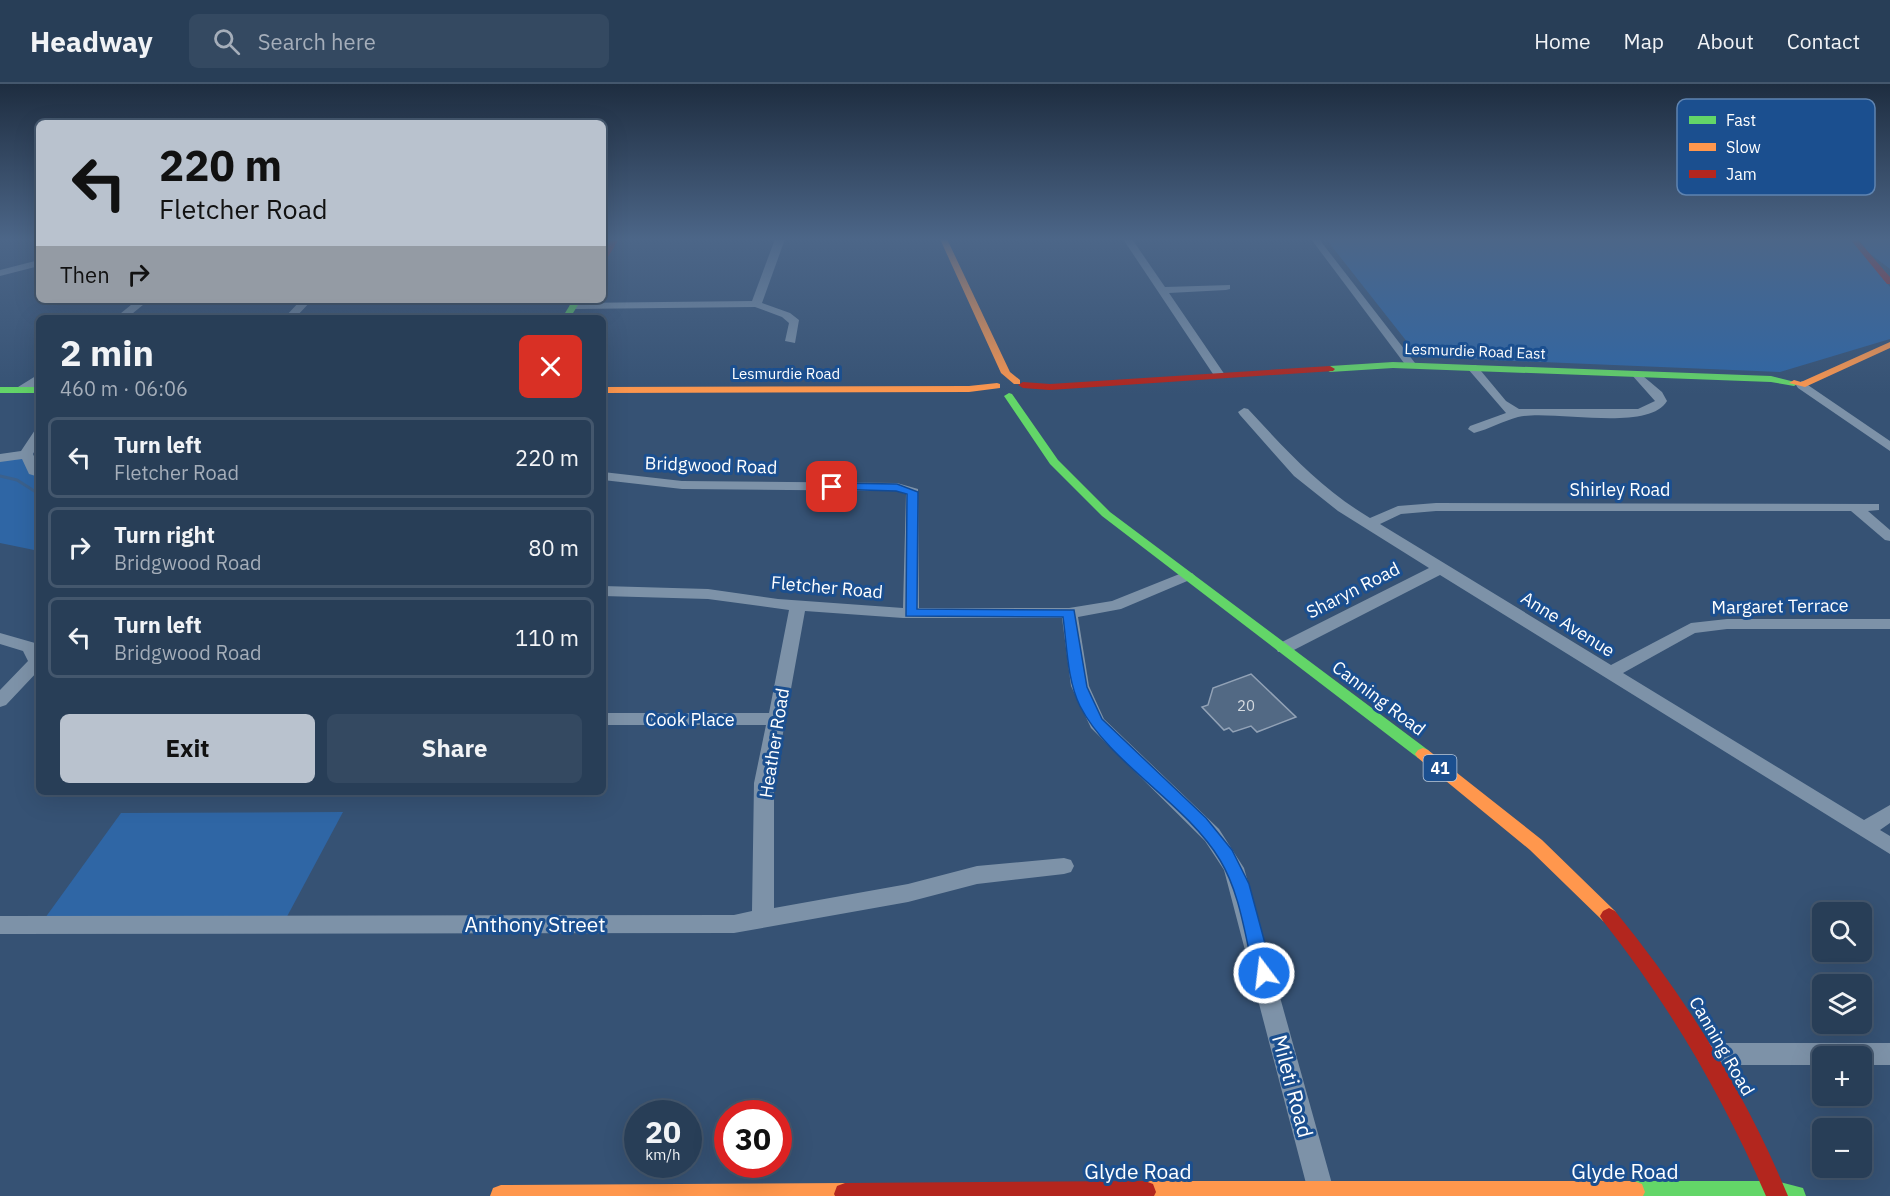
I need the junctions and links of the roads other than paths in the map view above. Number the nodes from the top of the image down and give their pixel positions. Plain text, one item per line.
1 (761, 291) edge
2 (967, 291) edge
3 (1161, 291) edge
4 (1355, 291) edge
5 (140, 303) edge
6 (304, 303) edge
7 (756, 304) junction
8 (572, 308) edge
9 (124, 315) edge
10 (292, 315) edge
11 (791, 341) dead end
12 (1890, 345) edge
13 (1411, 365) junction
14 (1472, 367) junction
15 (1637, 374) junction
16 (1219, 375) junction
17 (36, 380) edge
18 (1802, 385) junction
19 (1011, 387) junction
20 (0, 390) edge
21 (22, 390) junction
22 (36, 390) edge
23 (606, 390) edge
24 (1244, 412) dead end
25 (1518, 413) junction
26 (1474, 429) dead end
27 (36, 439) edge
28 (1890, 447) edge
29 (26, 454) junction
30 (0, 458) edge
31 (36, 472) edge
32 (606, 476) edge
33 (1874, 507) dead end
34 (1856, 508) junction
35 (1369, 524) junction
36 (1890, 537) edge
37 (1441, 567) junction
38 (1186, 576) junction
39 (606, 591) edge
40 (798, 605) junction
41 (911, 613) junction
42 (1069, 613) junction
43 (1890, 624) edge
44 (0, 638) edge
45 (1284, 648) junction
46 (36, 661) edge
47 (36, 664) edge
48 (1610, 673) junction
49 (0, 701) edge
50 (606, 719) edge
51 (776, 719) junction
52 (1890, 813) edge
53 (1865, 830) junction
54 (1890, 846) edge
55 (1064, 866) dead end
56 (763, 918) junction
57 (0, 925) edge
58 (1708, 1054) junction
59 (1890, 1054) edge
60 (1321, 1191) junction
61 (1777, 1194) edge
62 (776, 1195) edge
63 (501, 1196) edge
64 (1795, 1196) edge

1 - 7 street
2 - 19 street, Canning Road / 41
3 - 16 street
4 - 13 street
5 - 9 street
6 - 10 street
7 - 8 street
7 - 11 street
12 - 18 street
13 - 14 street, Lesmurdie Road East
13 - 16 street, Lesmurdie Road East
14 - 15 street, Lesmurdie Road East
14 - 25 street
15 - 18 street, Lesmurdie Road East
15 - 25 street
16 - 19 street, Lesmurdie Road East
17 - 21 street
18 - 28 street
19 - 23 street, Lesmurdie Road
19 - 38 street, Canning Road / 41
20 - 21 street
21 - 22 street
24 - 35 street, Anne Avenue
25 - 26 street
27 - 29 street
29 - 30 street
29 - 31 street
32 - 41 street, Bridgwood Road
33 - 34 street, Shirley Road
34 - 35 street, Shirley Road
34 - 36 street
35 - 37 street, Anne Avenue
37 - 45 street, Sharyn Road
37 - 48 street, Anne Avenue
38 - 42 street, Fletcher Road
38 - 45 street, Canning Road / 41
39 - 40 street, Fletcher Road
40 - 41 street, Fletcher Road
40 - 51 street, Heather Road
41 - 42 street, Fletcher Road
42 - 60 street, Mileti Road
43 - 48 street, Margaret Terrace
44 - 46 street
45 - 58 street, Canning Road / 41
47 - 49 street
48 - 53 street, Anne Avenue
50 - 51 street, Cook Place
51 - 56 street, Heather Road
52 - 53 street
53 - 54 street, Anne Avenue
55 - 56 street, Anthony Street
56 - 57 street, Anthony Street
58 - 59 street
58 - 61 street, Canning Road / 41
60 - 61 street, Glyde Road
60 - 62 street, Glyde Road
61 - 64 street, Glyde Road
62 - 63 street, Glyde Road

